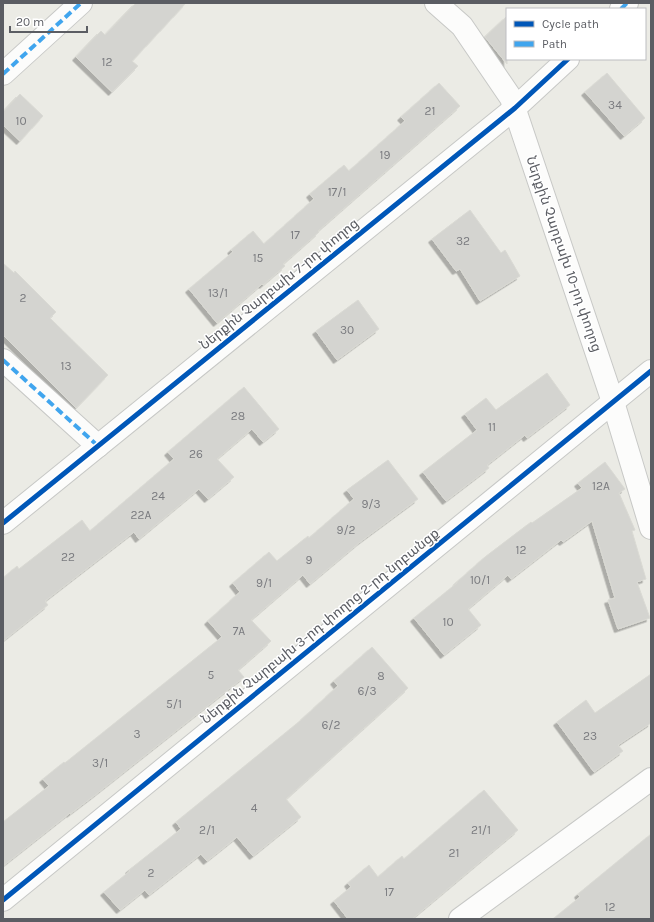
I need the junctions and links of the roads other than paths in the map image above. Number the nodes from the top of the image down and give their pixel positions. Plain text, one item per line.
1 (81, 3) edge
2 (436, 3) edge
3 (567, 60) edge
4 (3, 74) edge
5 (515, 108) junction
6 (3, 360) edge
7 (651, 371) edge
8 (613, 402) junction
9 (98, 446) junction
10 (3, 523) edge
11 (651, 528) edge
12 (651, 779) edge
13 (3, 900) edge
14 (460, 919) edge

1 - 4 street
2 - 5 street, Ներքին Չարբախ 10-րդ փողոց
3 - 5 street, Ներքին Չարբախ 7-րդ փողոց
5 - 8 street, Ներքին Չարբախ 10-րդ փողոց
5 - 9 street, Ներքին Չարբախ 7-րդ փողոց
6 - 9 street
7 - 8 street, Ներքին Չարբախ 3-րդ փողոց 2-րդ նրբանցք
8 - 11 street, Ներքին Չարբախ 10-րդ փողոց
8 - 13 street, Ներքին Չարբախ 3-րդ փողոց 2-րդ նրբանցք
9 - 10 street, Ներքին Չարբախ 7-րդ փողոց
12 - 14 street

